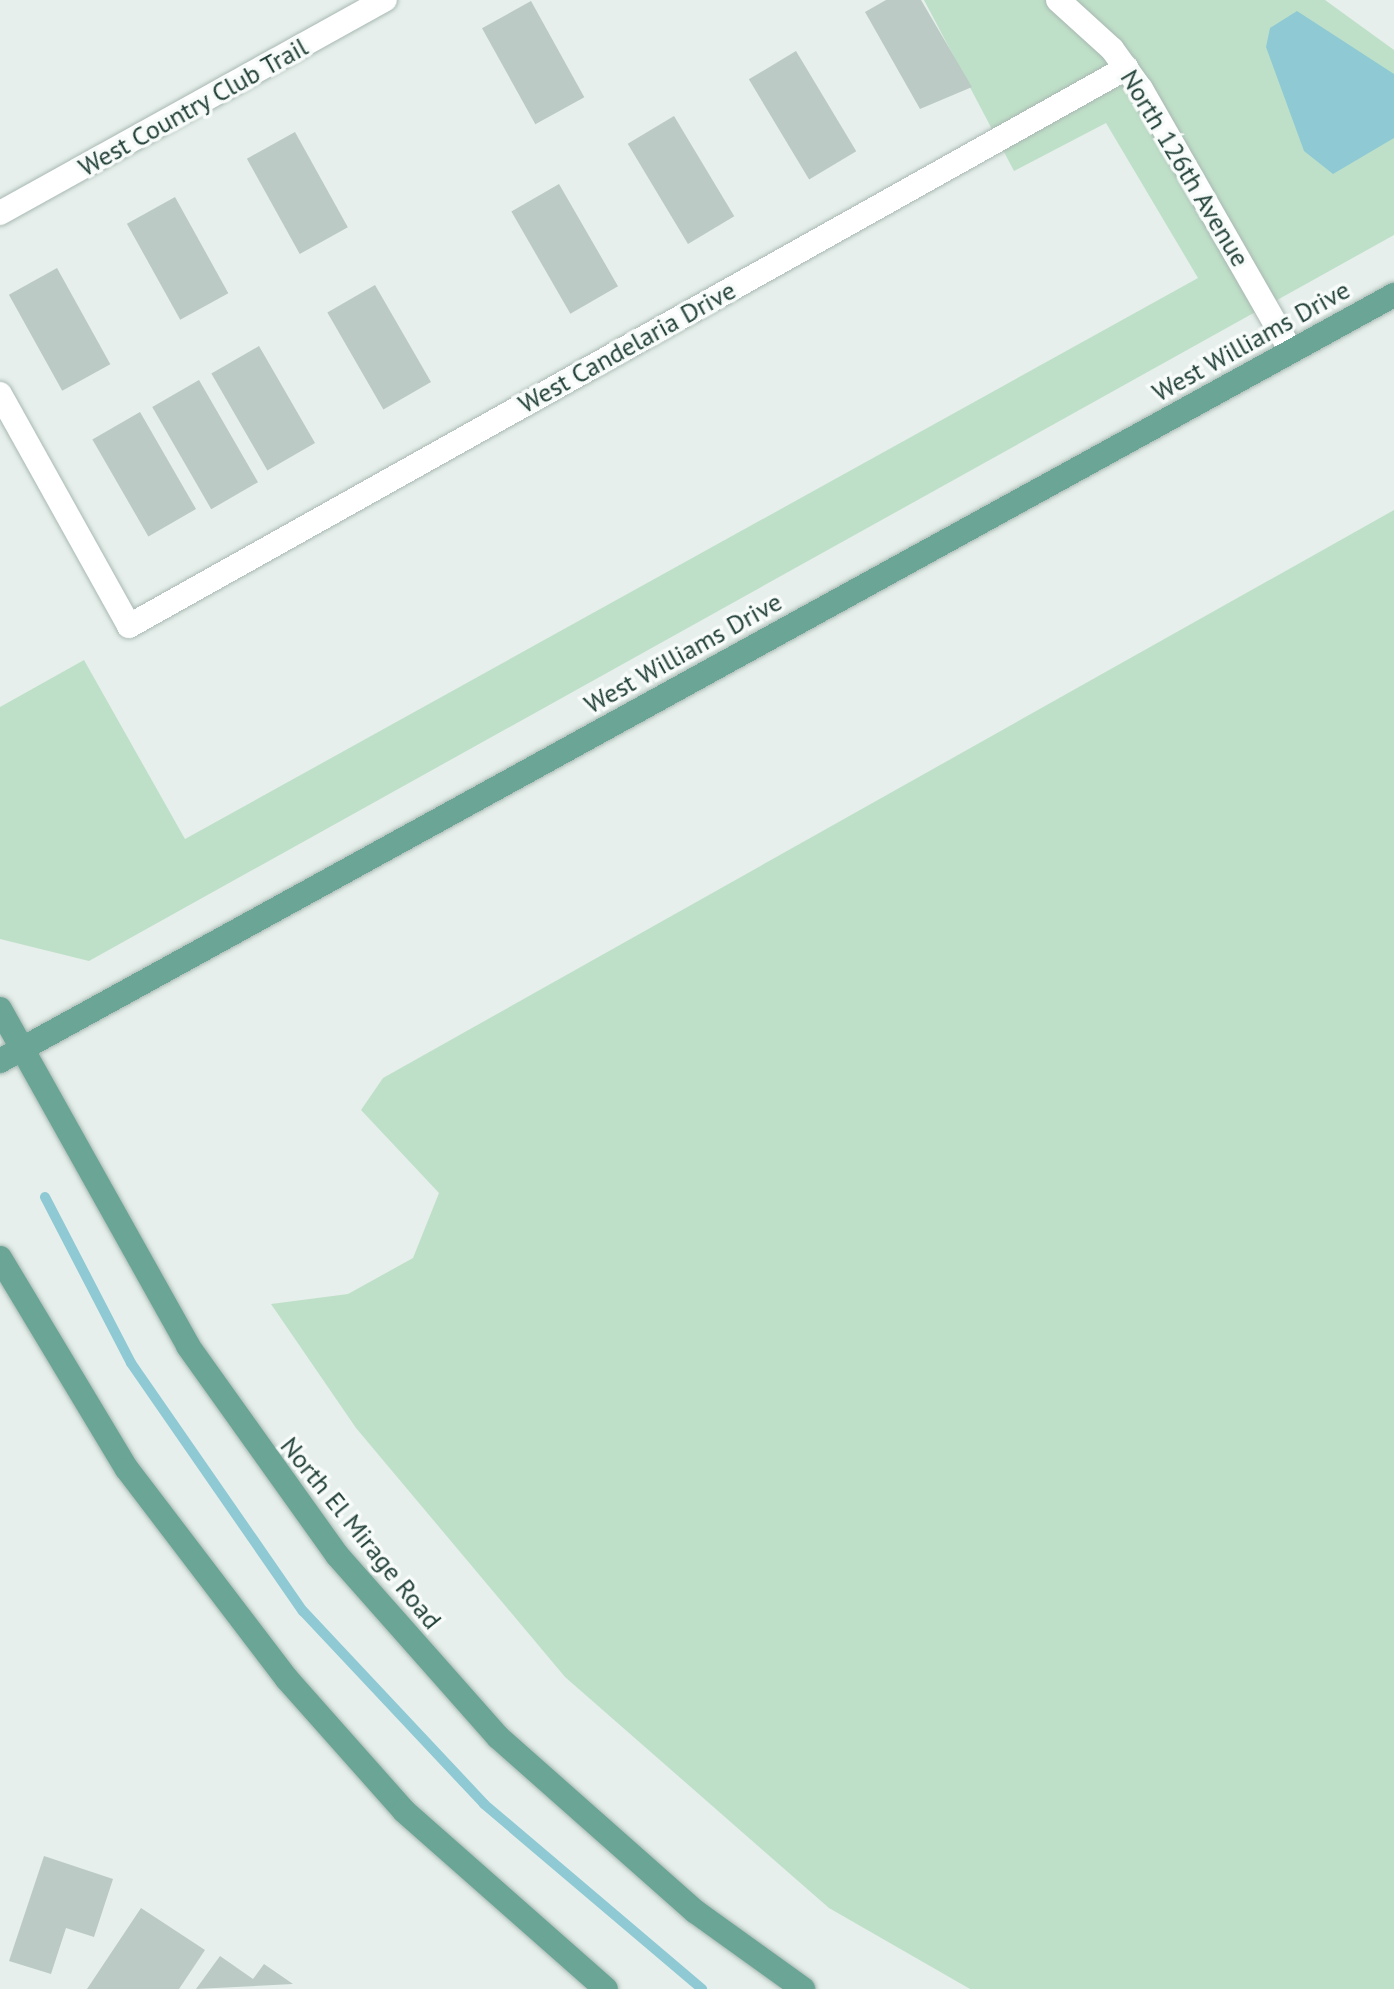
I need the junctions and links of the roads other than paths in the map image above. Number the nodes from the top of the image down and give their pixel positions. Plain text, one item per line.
1 (385, 0) edge
2 (1058, 0) edge
3 (1126, 68) junction
4 (0, 213) edge
5 (1394, 295) edge
6 (1291, 351) junction
7 (0, 394) edge
8 (0, 1009) edge
9 (22, 1049) junction
10 (0, 1061) edge
11 (0, 1258) edge
12 (606, 1989) edge
13 (803, 1989) edge

1 - 4 street, West Country Club Trail
2 - 3 street, North 126th Avenue
3 - 6 street, North 126th Avenue
3 - 7 street, West Candelaria Drive
5 - 6 main road, West Williams Drive
6 - 9 main road, West Williams Drive
8 - 9 main road, North El Mirage Road
9 - 10 main road, West Williams Drive
9 - 13 main road, North El Mirage Road
11 - 12 main road

